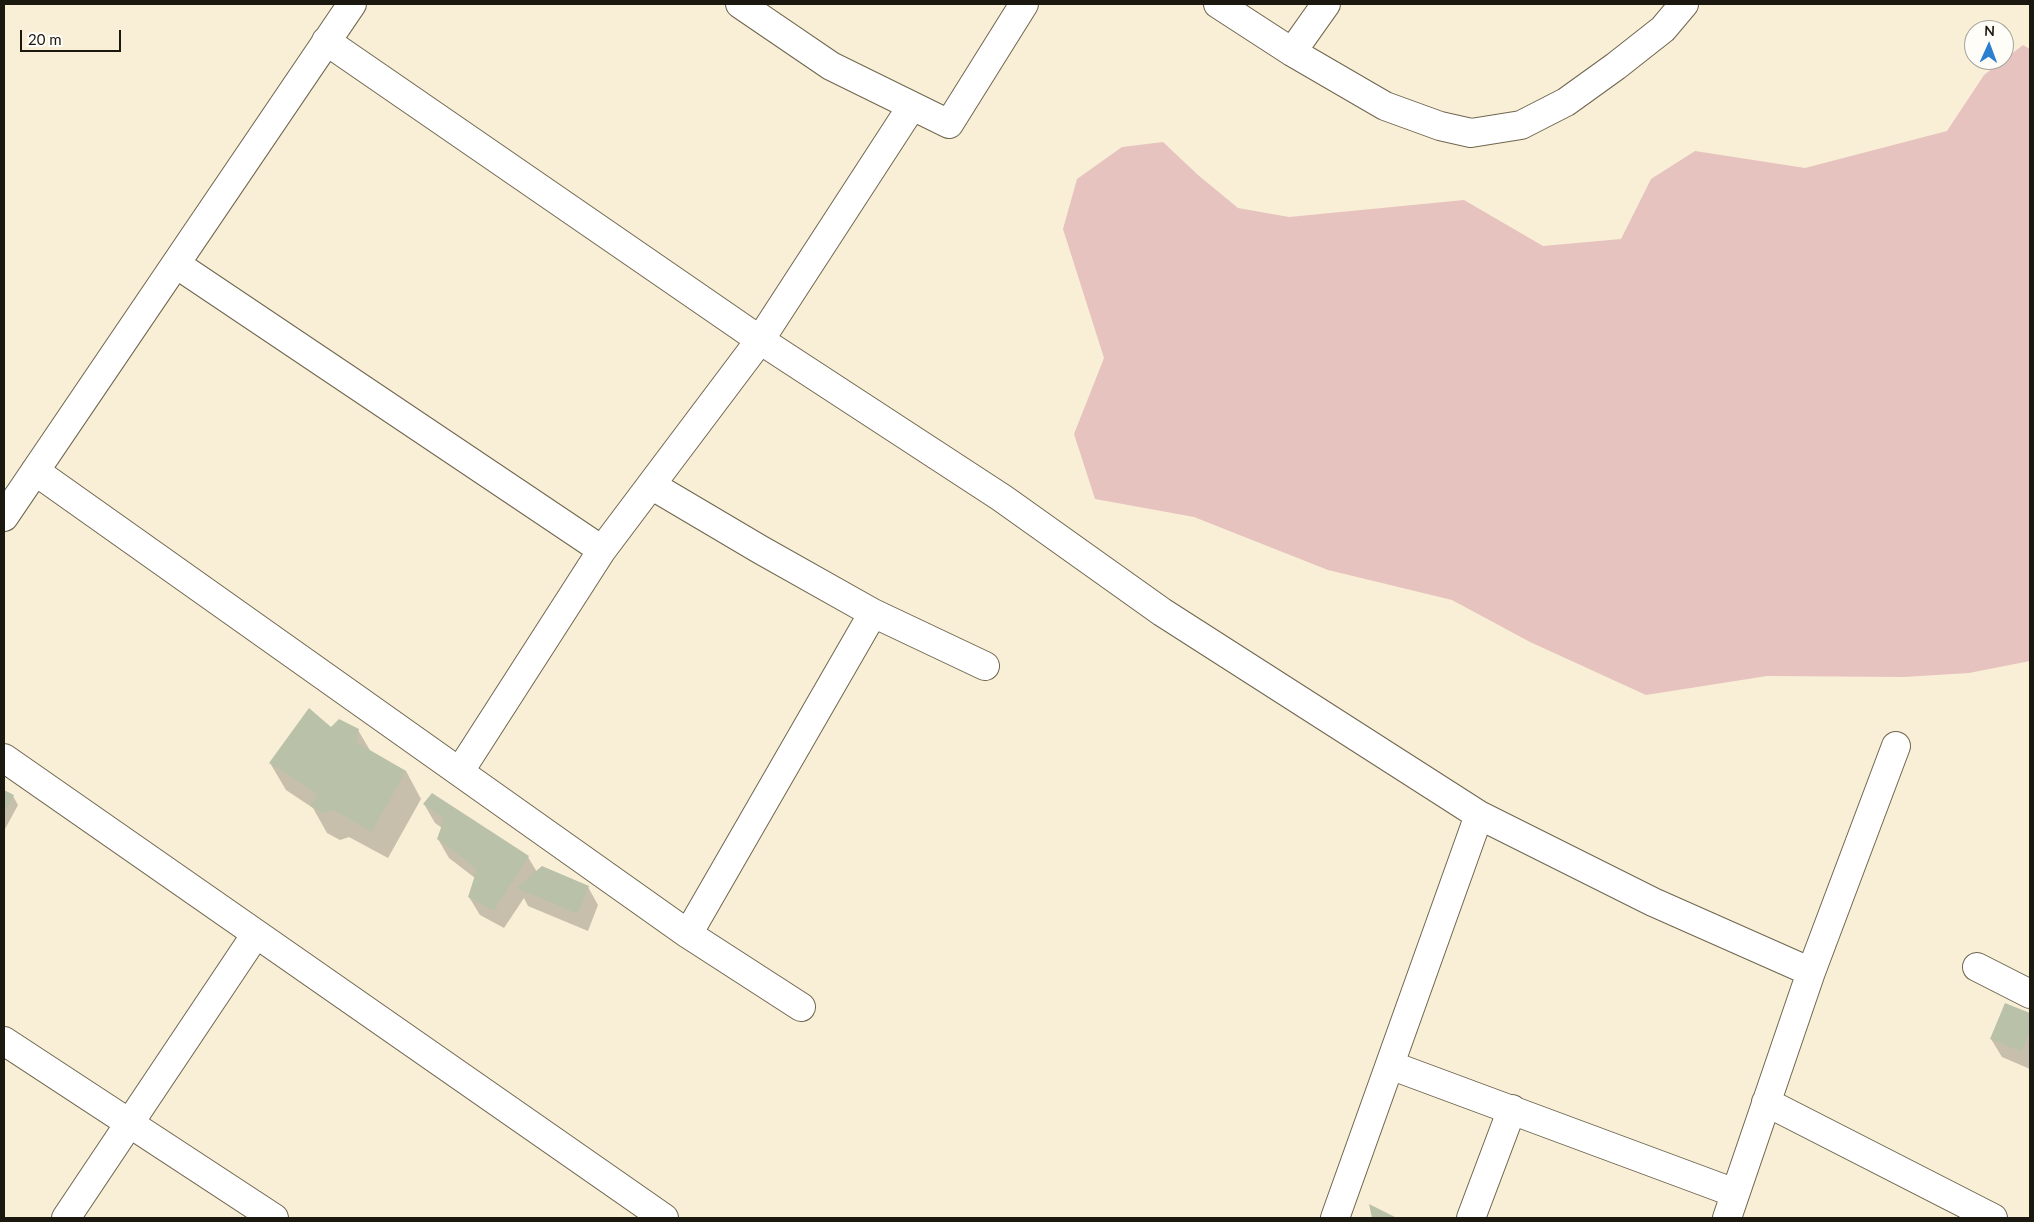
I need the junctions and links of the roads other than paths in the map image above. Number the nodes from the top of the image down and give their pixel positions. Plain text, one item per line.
1 (352, 4) edge
2 (740, 4) edge
3 (1024, 4) edge
4 (1218, 4) edge
5 (1326, 4) edge
6 (1684, 4) edge
7 (326, 41) junction
8 (1292, 52) junction
9 (912, 106) junction
10 (176, 264) junction
11 (760, 340) junction
12 (35, 471) junction
13 (650, 485) junction
14 (4, 517) edge
15 (602, 550) junction
16 (874, 613) junction
17 (984, 666) dead end
18 (1896, 746) dead end
19 (4, 758) edge
20 (460, 771) junction
21 (1479, 815) junction
22 (256, 934) junction
23 (688, 934) junction
24 (1978, 967) dead end
25 (1811, 972) junction
26 (2030, 994) edge
27 (800, 1007) dead end
28 (4, 1040) edge
29 (1390, 1065) junction
30 (1766, 1102) junction
31 (1512, 1109) junction
32 (129, 1124) junction
33 (1735, 1193) junction
34 (66, 1218) edge
35 (274, 1218) edge
36 (664, 1218) edge
37 (1336, 1218) edge
38 (1471, 1218) edge
39 (1727, 1218) edge
40 (1993, 1218) edge

1 - 7 street
2 - 9 street
3 - 9 street
4 - 8 street
5 - 8 street
6 - 8 street
7 - 10 street
7 - 11 street
9 - 11 street
10 - 12 street
10 - 15 street
11 - 13 street
11 - 21 street
12 - 14 street
12 - 20 street
13 - 15 street
13 - 16 street
15 - 20 street
16 - 17 street
16 - 23 street
18 - 25 street
19 - 22 street
20 - 23 street
21 - 25 street
21 - 29 street
22 - 32 street
22 - 36 street
23 - 27 street
24 - 26 street
25 - 30 street
28 - 32 street
29 - 31 street
29 - 37 street
30 - 33 street
30 - 40 street
31 - 33 street
31 - 38 street
32 - 34 street
32 - 35 street
33 - 39 street

